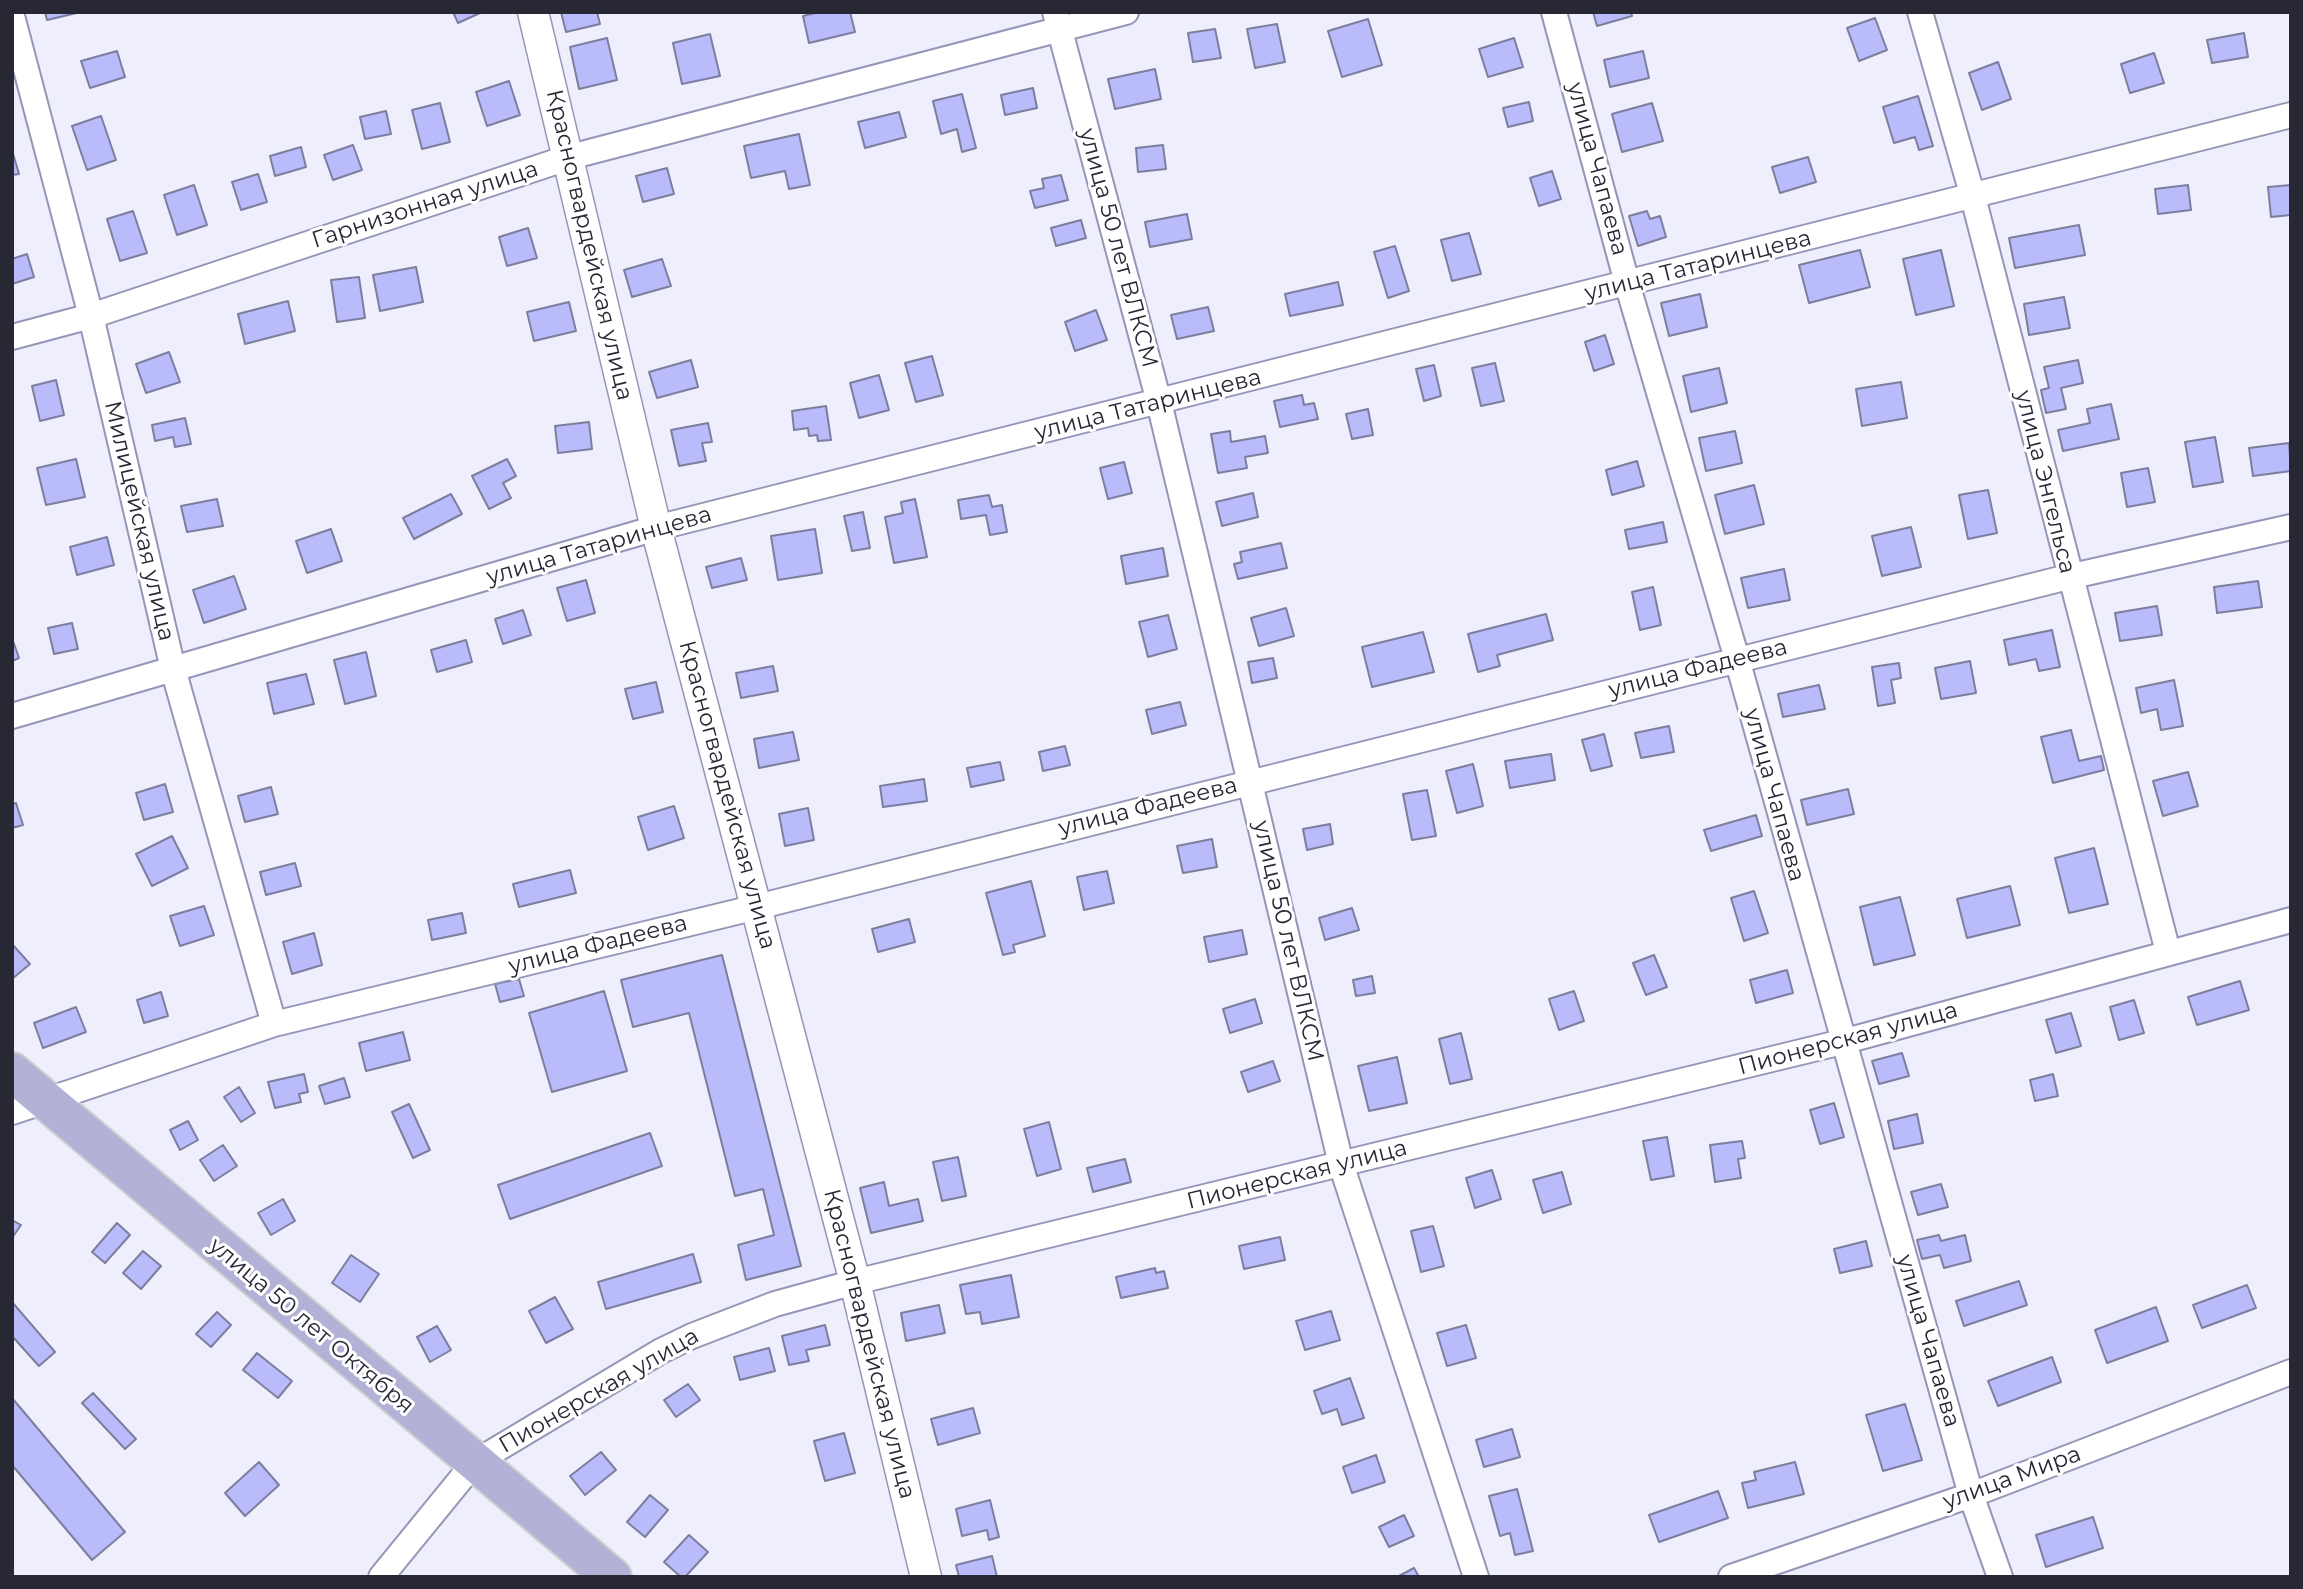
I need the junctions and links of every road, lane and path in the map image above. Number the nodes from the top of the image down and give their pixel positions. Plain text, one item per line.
1 (533, 12) edge
2 (1126, 12) edge
3 (1555, 12) edge
4 (1920, 12) edge
5 (12, 16) edge
6 (1057, 21) edge
7 (2291, 115) edge
8 (570, 156) junction
9 (1973, 197) junction
10 (1627, 283) junction
11 (91, 316) junction
12 (12, 337) edge
13 (1159, 402) junction
14 (2291, 527) edge
15 (656, 528) junction
16 (2068, 577) junction
17 (1737, 659) junction
18 (173, 669) junction
19 (12, 716) edge
20 (1250, 782) junction
21 (757, 907) junction
22 (2291, 920) edge
23 (2168, 952) junction
24 (274, 1024) junction
25 (1842, 1042) junction
26 (12, 1072) edge
27 (29, 1106) edge
28 (1341, 1164) junction
29 (855, 1282) junction
30 (2291, 1372) edge
31 (474, 1463) junction
32 (1971, 1495) junction
33 (382, 1577) edge
34 (612, 1577) edge
35 (926, 1577) edge
36 (1476, 1577) edge
37 (1731, 1577) edge
38 (2000, 1577) edge

1 - 8 street, Красногвардейская улица
2 - 6 street, Гарнизонная улица
3 - 10 street, улица Чапаева
4 - 9 street, улица Энгельса
5 - 11 street, Милицейская улица
6 - 8 street, Гарнизонная улица
6 - 13 street, улица 50 лет ВЛКСМ
7 - 9 street, улица Татаринцева
8 - 11 street, Гарнизонная улица
8 - 15 street, Красногвардейская улица
9 - 10 street, улица Татаринцева
9 - 16 street, улица Энгельса
10 - 13 street, улица Татаринцева
10 - 17 street, улица Чапаева
11 - 12 street, Гарнизонная улица
11 - 18 street, Милицейская улица
13 - 15 street, улица Татаринцева
13 - 20 street, улица 50 лет ВЛКСМ
14 - 16 street, улица Фадеева
15 - 18 street, улица Татаринцева
15 - 21 street, Красногвардейская улица
16 - 17 street, улица Фадеева
16 - 23 street, улица Энгельса
17 - 20 street, улица Фадеева
17 - 25 street, улица Чапаева
18 - 19 street, улица Татаринцева
18 - 24 street, Милицейская улица
20 - 21 street, улица Фадеева
20 - 28 street, улица 50 лет ВЛКСМ
21 - 24 street, улица Фадеева
21 - 29 street, Красногвардейская улица
22 - 23 street, Пионерская улица
23 - 25 street, Пионерская улица
24 - 27 street, улица Фадеева
25 - 28 street, Пионерская улица
25 - 32 street, улица Чапаева
26 - 27 main road, улица 50 лет Октября
27 - 31 main road, улица 50 лет Октября
28 - 29 street, Пионерская улица
28 - 36 street, улица 50 лет ВЛКСМ
29 - 31 street, Пионерская улица
29 - 35 street, Красногвардейская улица
30 - 32 street, улица Мира
31 - 33 street, Пионерская улица
31 - 34 main road, улица 50 лет Октября
32 - 37 street, улица Мира
32 - 38 street, улица Чапаева

